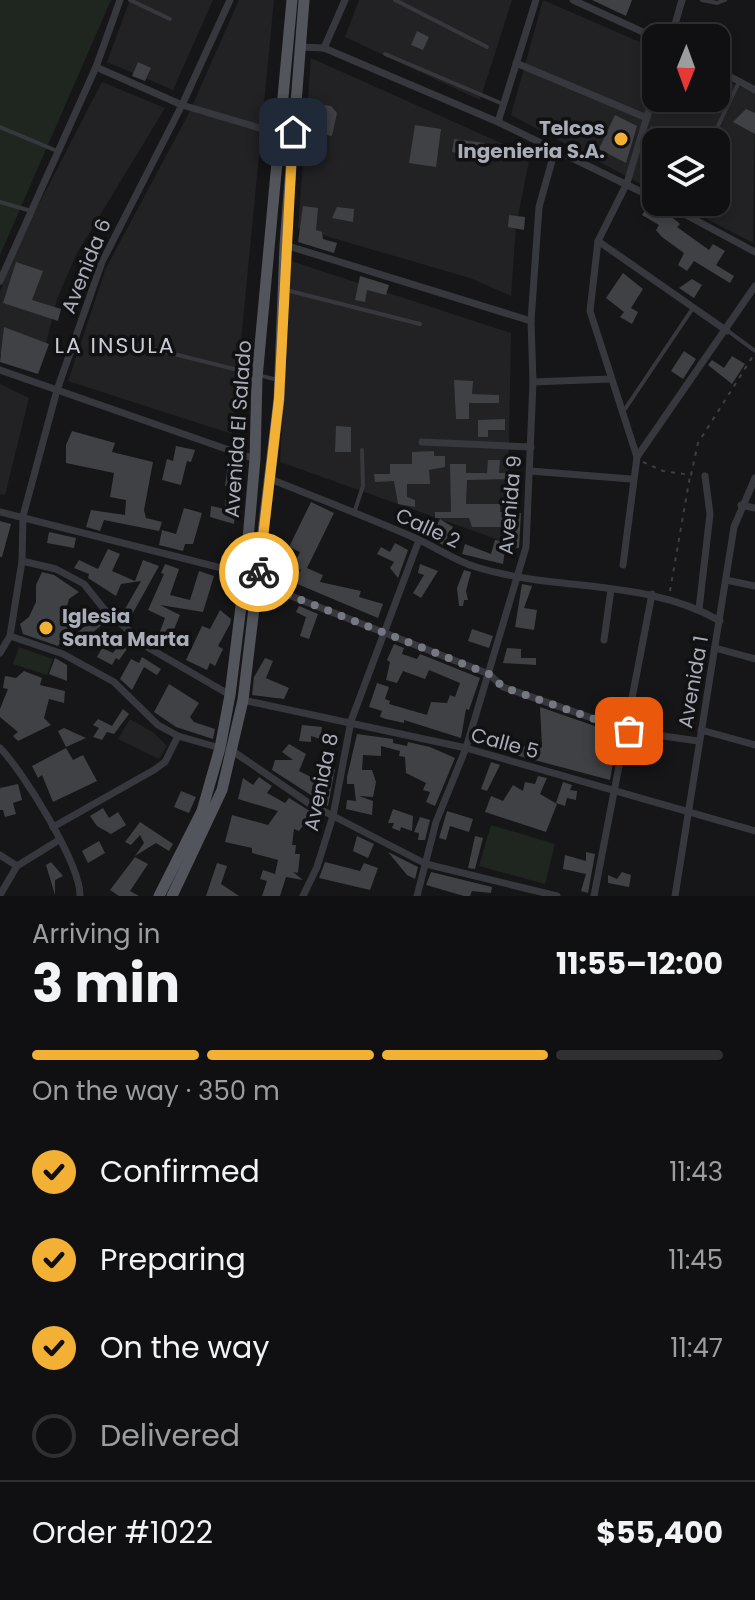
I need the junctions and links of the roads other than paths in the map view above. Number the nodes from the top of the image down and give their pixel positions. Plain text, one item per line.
1 (120, 0) edge
2 (130, 0) edge
3 (230, 0) edge
4 (292, 0) edge
5 (304, 0) edge
6 (345, 0) edge
7 (395, 0) edge
8 (536, 0) edge
9 (573, 0) edge
10 (682, 0) edge
11 (702, 0) edge
12 (725, 0) edge
13 (170, 19) dead end
14 (675, 24) edge
15 (642, 32) edge
16 (300, 47) junction
17 (487, 47) dead end
18 (324, 48) junction
19 (385, 54) dead end
20 (516, 63) junction
21 (96, 67) junction
22 (730, 77) edge
23 (739, 82) junction
24 (755, 90) edge
25 (503, 104) junction
26 (182, 105) junction
27 (649, 112) edge
28 (647, 118) junction
29 (498, 122) junction
30 (0, 127) edge
31 (717, 128) edge
32 (280, 134) junction
33 (555, 150) junction
34 (59, 152) junction
35 (627, 183) junction
36 (642, 191) edge
37 (0, 202) edge
38 (31, 211) junction
39 (688, 216) edge
40 (598, 241) junction
41 (285, 245) junction
42 (755, 252) edge
43 (0, 281) edge
44 (755, 286) edge
45 (283, 289) junction
46 (693, 308) junction
47 (531, 321) junction
48 (420, 324) dead end
49 (727, 331) junction
50 (114, 339) dead end
51 (755, 353) edge
52 (0, 370) edge
53 (257, 378) junction
54 (610, 379) junction
55 (280, 381) junction
56 (533, 382) junction
57 (57, 390) junction
58 (622, 414) junction
59 (422, 442) dead end
60 (531, 447) junction
61 (362, 450) dead end
62 (637, 457) junction
63 (255, 459) junction
64 (530, 471) junction
65 (705, 476) dead end
66 (268, 478) junction
67 (755, 478) edge
68 (631, 479) junction
69 (741, 505) junction
70 (755, 508) edge
71 (0, 512) edge
72 (354, 513) junction
73 (23, 516) junction
74 (419, 540) junction
75 (22, 561) junction
76 (623, 565) dead end
77 (245, 574) junction
78 (519, 578) junction
79 (726, 580) junction
80 (258, 583) junction
81 (755, 586) edge
82 (611, 589) junction
83 (652, 594) junction
84 (699, 609) junction
85 (720, 621) junction
86 (385, 634) junction
87 (10, 636) junction
88 (604, 640) dead end
89 (715, 648) junction
90 (0, 653) edge
91 (755, 659) edge
92 (489, 674) junction
93 (230, 695) junction
94 (243, 700) junction
95 (351, 721) junction
96 (701, 730) junction
97 (629, 731) junction
98 (178, 736) junction
99 (698, 741) junction
100 (755, 745) edge
101 (0, 748) edge
102 (220, 748) junction
103 (466, 748) junction
104 (234, 752) junction
105 (615, 790) junction
106 (689, 811) junction
107 (333, 816) junction
108 (53, 827) junction
109 (755, 831) edge
110 (59, 840) junction
111 (0, 855) edge
112 (426, 864) junction
113 (17, 866) junction
114 (525, 893) edge
115 (0, 895) edge
116 (80, 896) edge
117 (159, 896) edge
118 (172, 896) edge
119 (303, 896) edge
120 (417, 896) edge
121 (557, 896) edge
122 (594, 896) edge
123 (675, 896) edge

1 - 21 street
2 - 13 lane
3 - 26 street, Avenida 6
4 - 32 main road, Avenida El Salado
5 - 16 main road, Avenida El Salado
6 - 18 street
7 - 17 lane
8 - 20 street
9 - 15 street
10 - 14 street
11 - 12 lane
16 - 18 street
16 - 41 main road, Avenida El Salado
18 - 29 street
19 - 25 lane
20 - 25 street
20 - 28 street
21 - 26 street
21 - 34 street
22 - 23 street
23 - 24 street
23 - 31 lane
25 - 29 street
26 - 32 street
26 - 57 street, Avenida 6
27 - 28 street
28 - 35 street
29 - 33 street
30 - 34 lane
32 - 53 main road, Avenida El Salado
33 - 35 street
33 - 47 street, Avenida 9
34 - 38 street
35 - 36 street
35 - 40 street
37 - 38 lane
38 - 43 street
39 - 42 street
40 - 46 street
40 - 54 street
41 - 45 main road, Avenida El Salado
41 - 47 street
44 - 49 street
45 - 48 lane
45 - 55 main road, Avenida El Salado
46 - 49 street
46 - 58 lane
47 - 56 street, Avenida 9
49 - 51 lane
49 - 62 street
50 - 53 lane
52 - 57 street
53 - 55 lane
53 - 63 main road, Avenida El Salado
54 - 56 street
54 - 58 street
55 - 66 main road, Avenida El Salado
56 - 60 street, Avenida 9
57 - 63 street
57 - 73 street, Avenida 6
58 - 62 street
59 - 60 street
60 - 64 street, Avenida 9
61 - 72 lane
62 - 68 street
63 - 77 main road, Avenida El Salado
64 - 68 street
64 - 78 street, Avenida 9
65 - 84 street
66 - 72 street, Calle 2
66 - 80 main road, Avenida El Salado
67 - 69 street, Avenida 1
68 - 76 street
69 - 70 street
69 - 79 street, Avenida 1
71 - 73 street
72 - 74 street, Calle 2
73 - 75 street, Avenida 6
73 - 77 street
74 - 78 street, Calle 2
74 - 86 street, Avenida 8
75 - 87 street, Avenida 6
75 - 93 street
77 - 93 main road, Avenida El Salado
78 - 82 street, Calle 2
78 - 92 street, Avenida 9
79 - 81 street
79 - 85 street, Avenida 1
80 - 86 street
80 - 94 main road, Avenida El Salado
82 - 83 street, Calle 2
82 - 88 street
83 - 84 street, Calle 2
83 - 97 street
84 - 85 street, Calle 2
85 - 89 street, Avenida 1
86 - 92 street
86 - 95 street, Avenida 8
87 - 90 street, Avenida 6
87 - 98 street
89 - 91 street
89 - 96 street, Avenida 1
92 - 97 street
92 - 103 street, Avenida 9
93 - 102 main road, Avenida El Salado
94 - 95 street, Calle 5
94 - 104 main road, Avenida El Salado
95 - 103 street, Calle 5
95 - 107 street, Avenida 8
96 - 99 street, Avenida 1
96 - 100 street
97 - 99 street
97 - 105 street
98 - 102 street
98 - 108 street
99 - 106 street, Avenida 1
101 - 108 street
102 - 117 main road, Avenida El Salado
103 - 105 street, Calle 5
103 - 112 street, Avenida 9
104 - 107 street
104 - 118 main road, Avenida El Salado
105 - 106 street, Calle 5
105 - 122 street
106 - 109 street, Calle 5
106 - 123 street, Avenida 1
107 - 112 street
107 - 119 street, Avenida 8
108 - 110 street
110 - 113 street
110 - 116 street
111 - 113 street
112 - 114 street
112 - 120 street, Avenida 9
113 - 115 street
114 - 121 street

